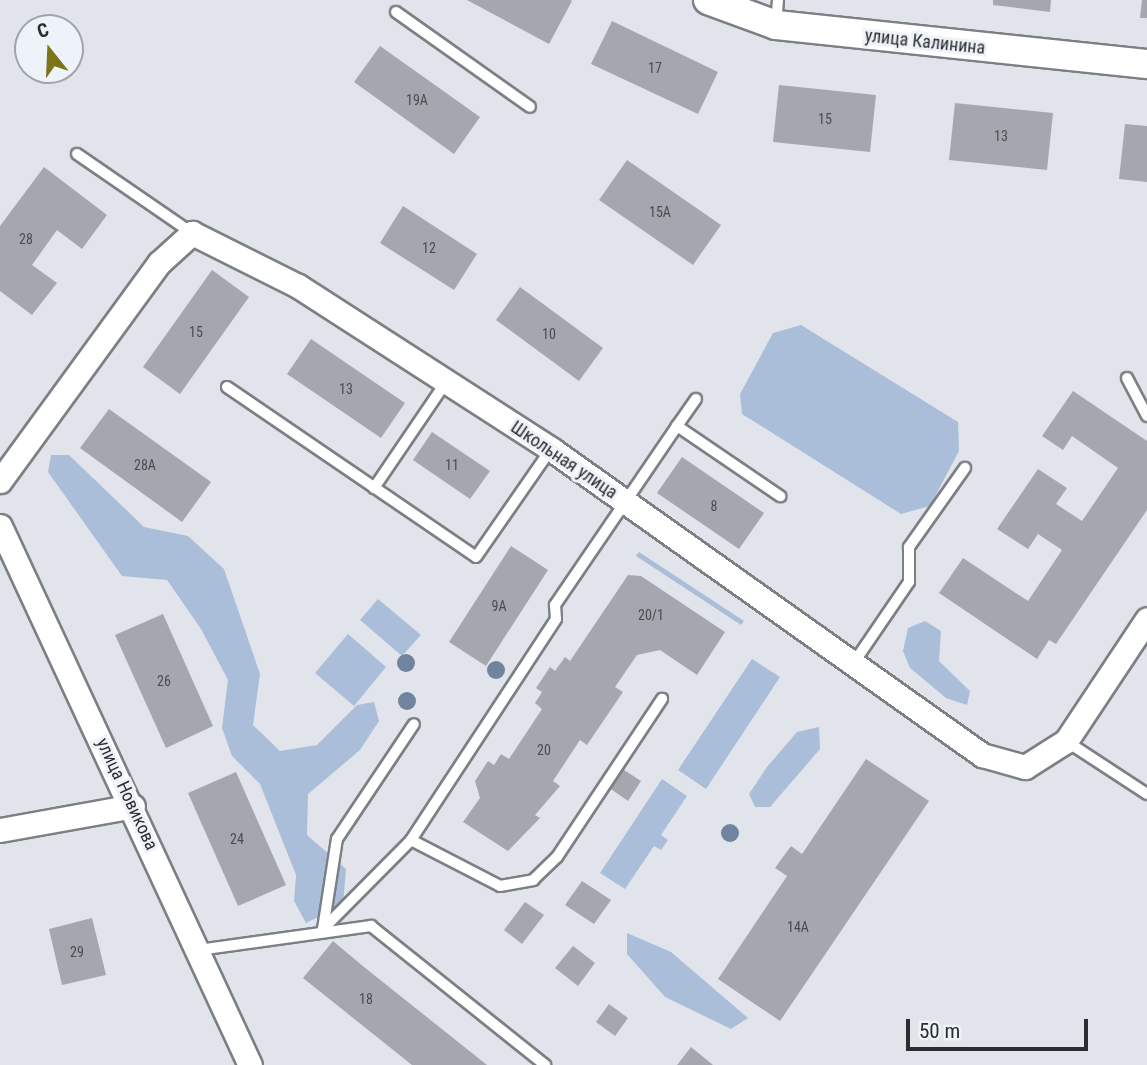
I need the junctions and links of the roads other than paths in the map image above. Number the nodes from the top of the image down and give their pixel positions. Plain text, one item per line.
1 (708, 0) edge
2 (396, 12) dead end
3 (777, 13) edge
4 (1147, 65) edge
5 (530, 107) dead end
6 (77, 154) dead end
7 (192, 233) junction
8 (1127, 378) dead end
9 (446, 382) junction
10 (226, 387) dead end
11 (695, 399) dead end
12 (1147, 416) edge
13 (677, 426) junction
14 (551, 449) junction
15 (965, 468) dead end
16 (0, 481) edge
17 (374, 488) junction
18 (780, 496) dead end
19 (625, 502) junction
20 (0, 526) edge
21 (1147, 619) edge
22 (853, 664) junction
23 (663, 699) dead end
24 (414, 723) dead end
25 (1066, 741) junction
26 (1147, 793) edge
27 (133, 806) junction
28 (0, 830) edge
29 (411, 840) junction
30 (323, 929) junction
31 (198, 950) junction
32 (250, 1065) edge
33 (545, 1065) edge

1 - 3 street, улица Калинина
2 - 5 lane
3 - 4 street, улица Калинина
6 - 7 lane
7 - 9 street, Школьная улица
7 - 16 street
8 - 12 lane
9 - 14 street, Школьная улица
9 - 17 lane
10 - 17 lane
11 - 13 lane
13 - 18 lane
13 - 19 lane
14 - 17 lane
14 - 19 street, Школьная улица
15 - 22 lane
19 - 22 street, Школьная улица
19 - 29 lane
20 - 27 street, улица Новикова
21 - 25 street, Школьная улица
22 - 25 street, Школьная улица
23 - 29 lane
24 - 30 lane
25 - 26 lane
27 - 28 street
27 - 31 street, улица Новикова
29 - 30 lane
30 - 31 lane
30 - 33 lane
31 - 32 street, улица Новикова

